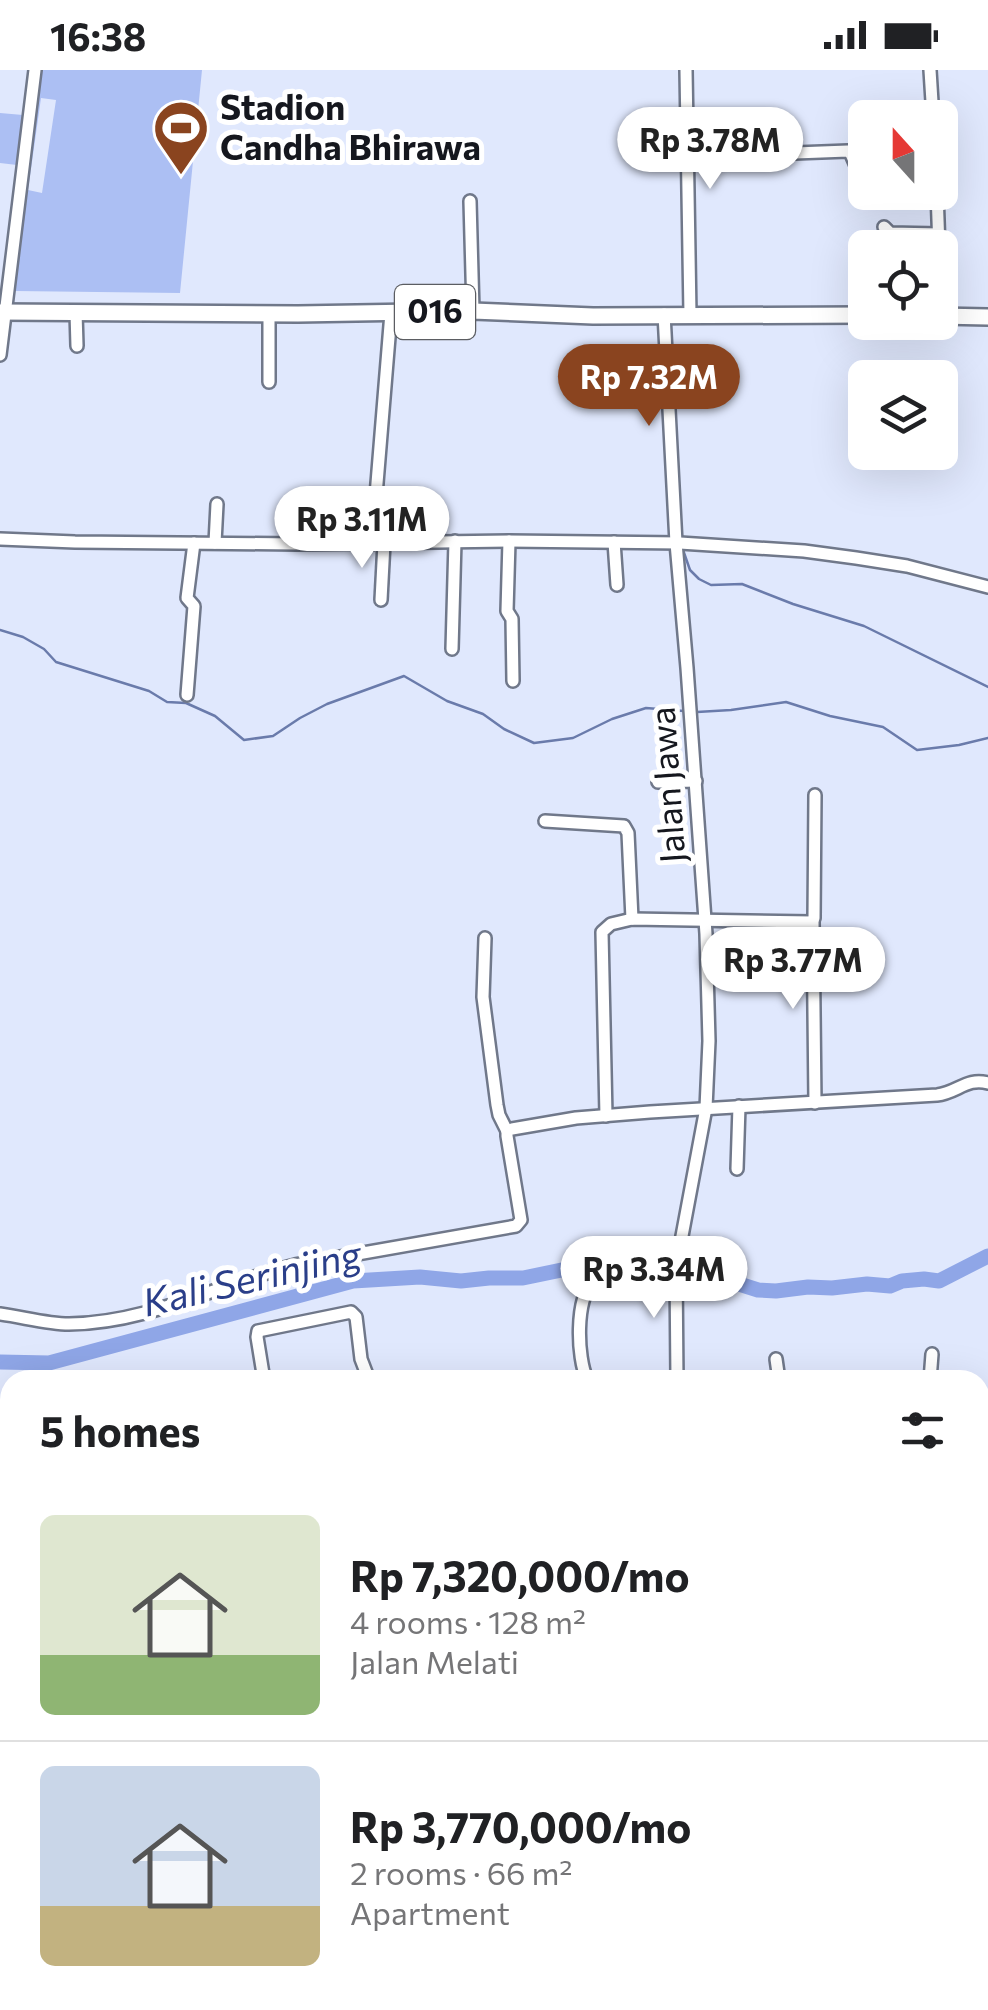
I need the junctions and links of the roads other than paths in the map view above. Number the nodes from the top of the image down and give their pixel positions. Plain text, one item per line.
1 (35, 70) edge
2 (686, 70) edge
3 (930, 70) edge
4 (932, 100) edge
5 (848, 151) edge
6 (689, 157) junction
7 (470, 201) dead end
8 (884, 226) dead end
9 (887, 230) edge
10 (2, 312) edge
11 (76, 312) junction
12 (472, 312) junction
13 (391, 313) junction
14 (269, 314) junction
15 (664, 314) junction
16 (690, 315) junction
17 (848, 315) edge
18 (958, 316) edge
19 (988, 317) edge
20 (77, 346) dead end
21 (0, 355) edge
22 (269, 382) dead end
23 (217, 504) dead end
24 (0, 538) edge
25 (454, 541) junction
26 (509, 541) junction
27 (614, 542) junction
28 (194, 543) junction
29 (214, 543) junction
30 (681, 543) junction
31 (378, 544) junction
32 (617, 585) dead end
33 (988, 587) edge
34 (381, 600) dead end
35 (452, 649) dead end
36 (513, 681) dead end
37 (187, 695) dead end
38 (658, 782) dead end
39 (696, 782) junction
40 (815, 796) dead end
41 (545, 821) dead end
42 (632, 919) junction
43 (705, 921) junction
44 (813, 921) junction
45 (486, 938) dead end
46 (988, 1083) edge
47 (815, 1103) junction
48 (739, 1106) junction
49 (706, 1108) junction
50 (606, 1116) junction
51 (508, 1131) junction
52 (737, 1169) dead end
53 (676, 1266) junction
54 (0, 1314) edge
55 (932, 1354) dead end
56 (776, 1360) dead end
57 (262, 1370) edge
58 (366, 1370) edge
59 (584, 1370) edge
60 (677, 1370) edge
61 (777, 1370) edge
62 (931, 1370) edge

1 - 10 street
2 - 6 street
3 - 4 street
5 - 6 street
6 - 16 street
7 - 12 street
8 - 9 street
10 - 11 main road, 016
10 - 21 street
11 - 14 main road, 016
11 - 20 street
12 - 13 main road, 016
12 - 15 main road, 016
13 - 14 main road, 016
13 - 31 street
14 - 22 street
15 - 16 main road, 016
15 - 30 street, Jalan Jawa
16 - 17 main road, 016
18 - 19 main road
23 - 29 street
24 - 28 street
25 - 26 street
25 - 31 street
25 - 35 street
26 - 27 street
26 - 36 street
27 - 30 street
27 - 32 street
28 - 29 street
28 - 37 street
29 - 31 street
30 - 33 street
30 - 39 street, Jalan Jawa
31 - 34 street
38 - 39 street
39 - 43 street, Jalan Jawa
40 - 44 street
41 - 42 street
42 - 43 street
42 - 50 street
43 - 44 street
43 - 49 street, Jalan Jawa
44 - 47 street
45 - 51 street
46 - 47 street
47 - 48 street
48 - 49 street
48 - 52 street
49 - 50 street
49 - 53 street, Jalan Jawa
50 - 51 street
51 - 54 street
53 - 59 street
53 - 60 street, Jalan Jawa
55 - 62 street
56 - 61 street
57 - 58 street

